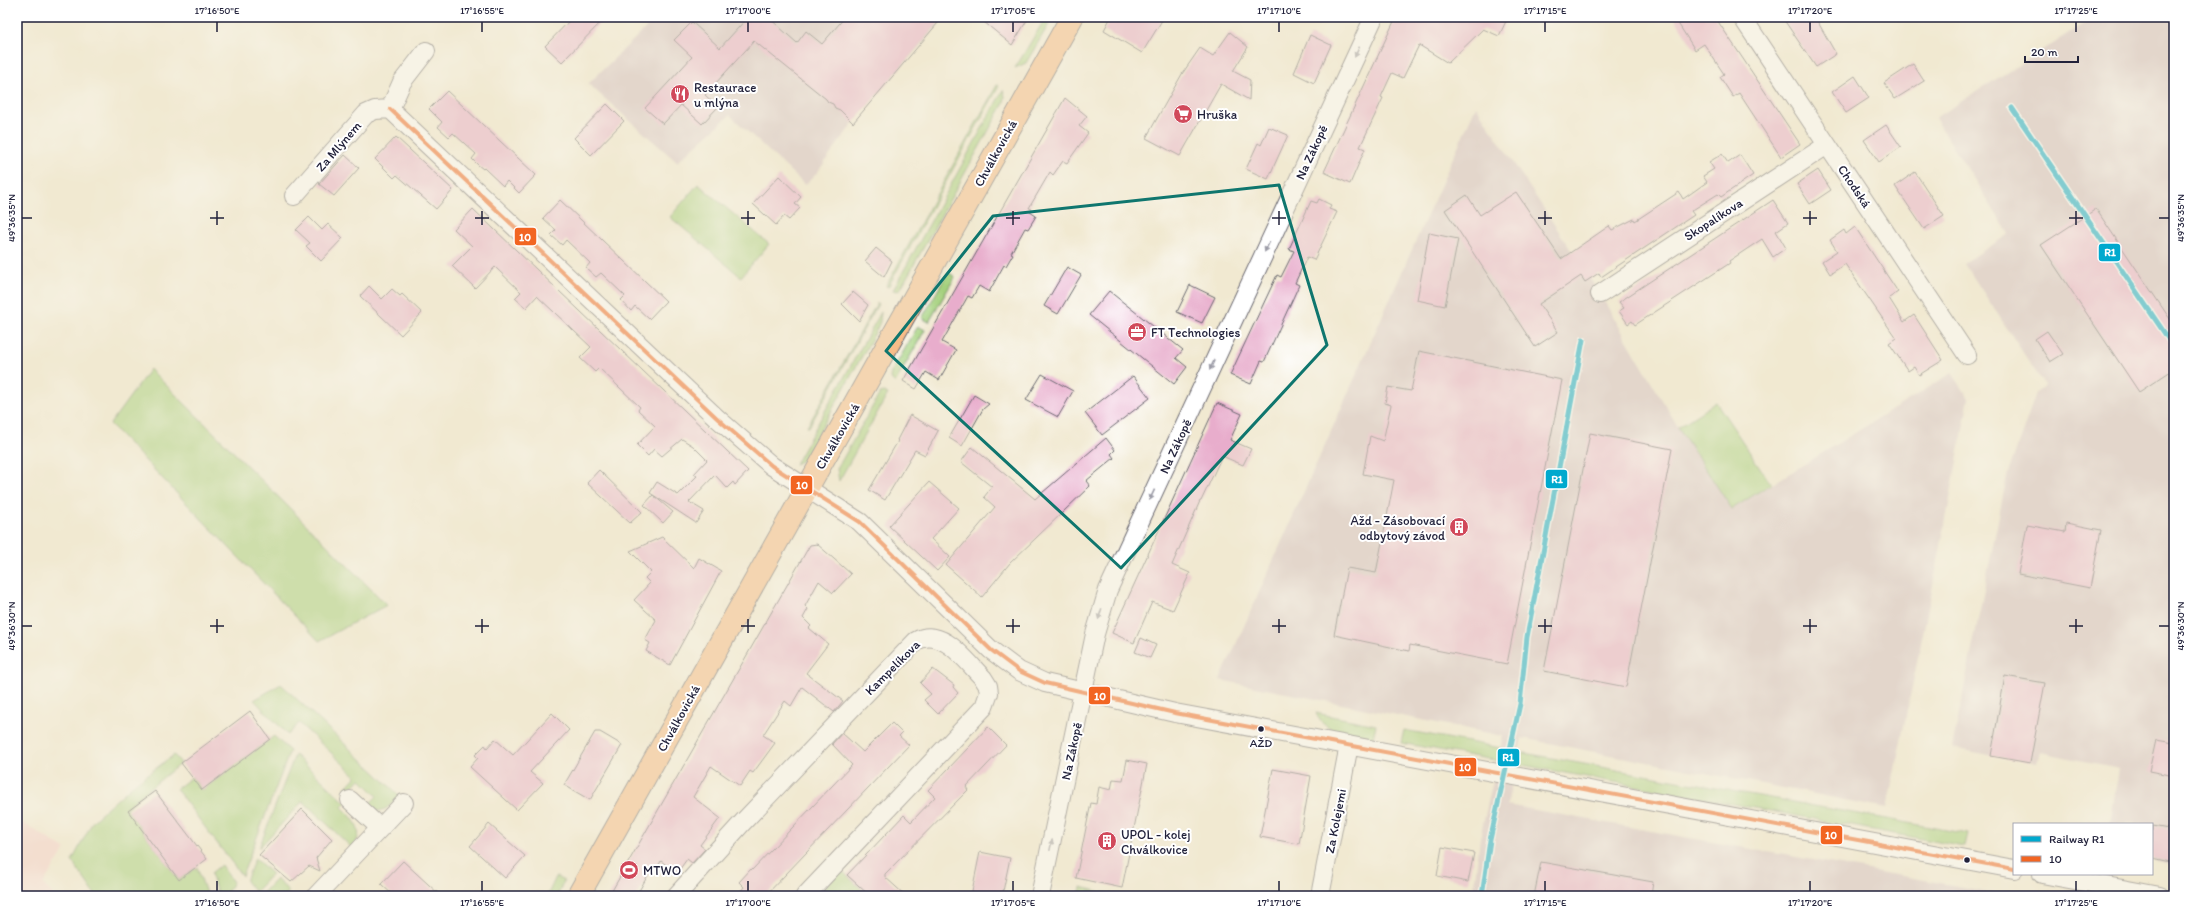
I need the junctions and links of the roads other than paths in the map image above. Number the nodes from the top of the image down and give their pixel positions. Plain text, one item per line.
1 (1072, 17) edge
2 (1374, 17) edge
3 (1742, 17) edge
4 (426, 51) dead end
5 (390, 109) junction
6 (1827, 145) junction
7 (294, 196) dead end
8 (1600, 294) dead end
9 (1968, 355) dead end
10 (807, 488) junction
11 (1083, 693) junction
12 (1349, 745) junction
13 (350, 800) dead end
14 (404, 803) dead end
15 (380, 828) junction
16 (2013, 869) edge
17 (2047, 875) edge
18 (316, 896) edge
19 (578, 896) edge
20 (676, 896) edge
21 (805, 896) edge
22 (1040, 896) edge
23 (1320, 896) edge
24 (2160, 896) edge

1 - 10 main road, Chválkovická
2 -> 11 street, Na Zákopě
3 - 6 street, Chodská
4 - 5 street
5 - 7 street, Za Mlýnem
5 - 10 street
6 - 8 street, Skopalíkova
6 - 9 street, Chodská
10 - 11 street
10 - 19 main road, Chválkovická
11 - 12 street
22 -> 11 street, Na Zákopě
12 - 16 street
12 - 23 street, Za Kolejemi
13 - 15 street
14 - 15 street
15 - 18 street
17 - 24 street
20 - 21 street, Kampelíkova

